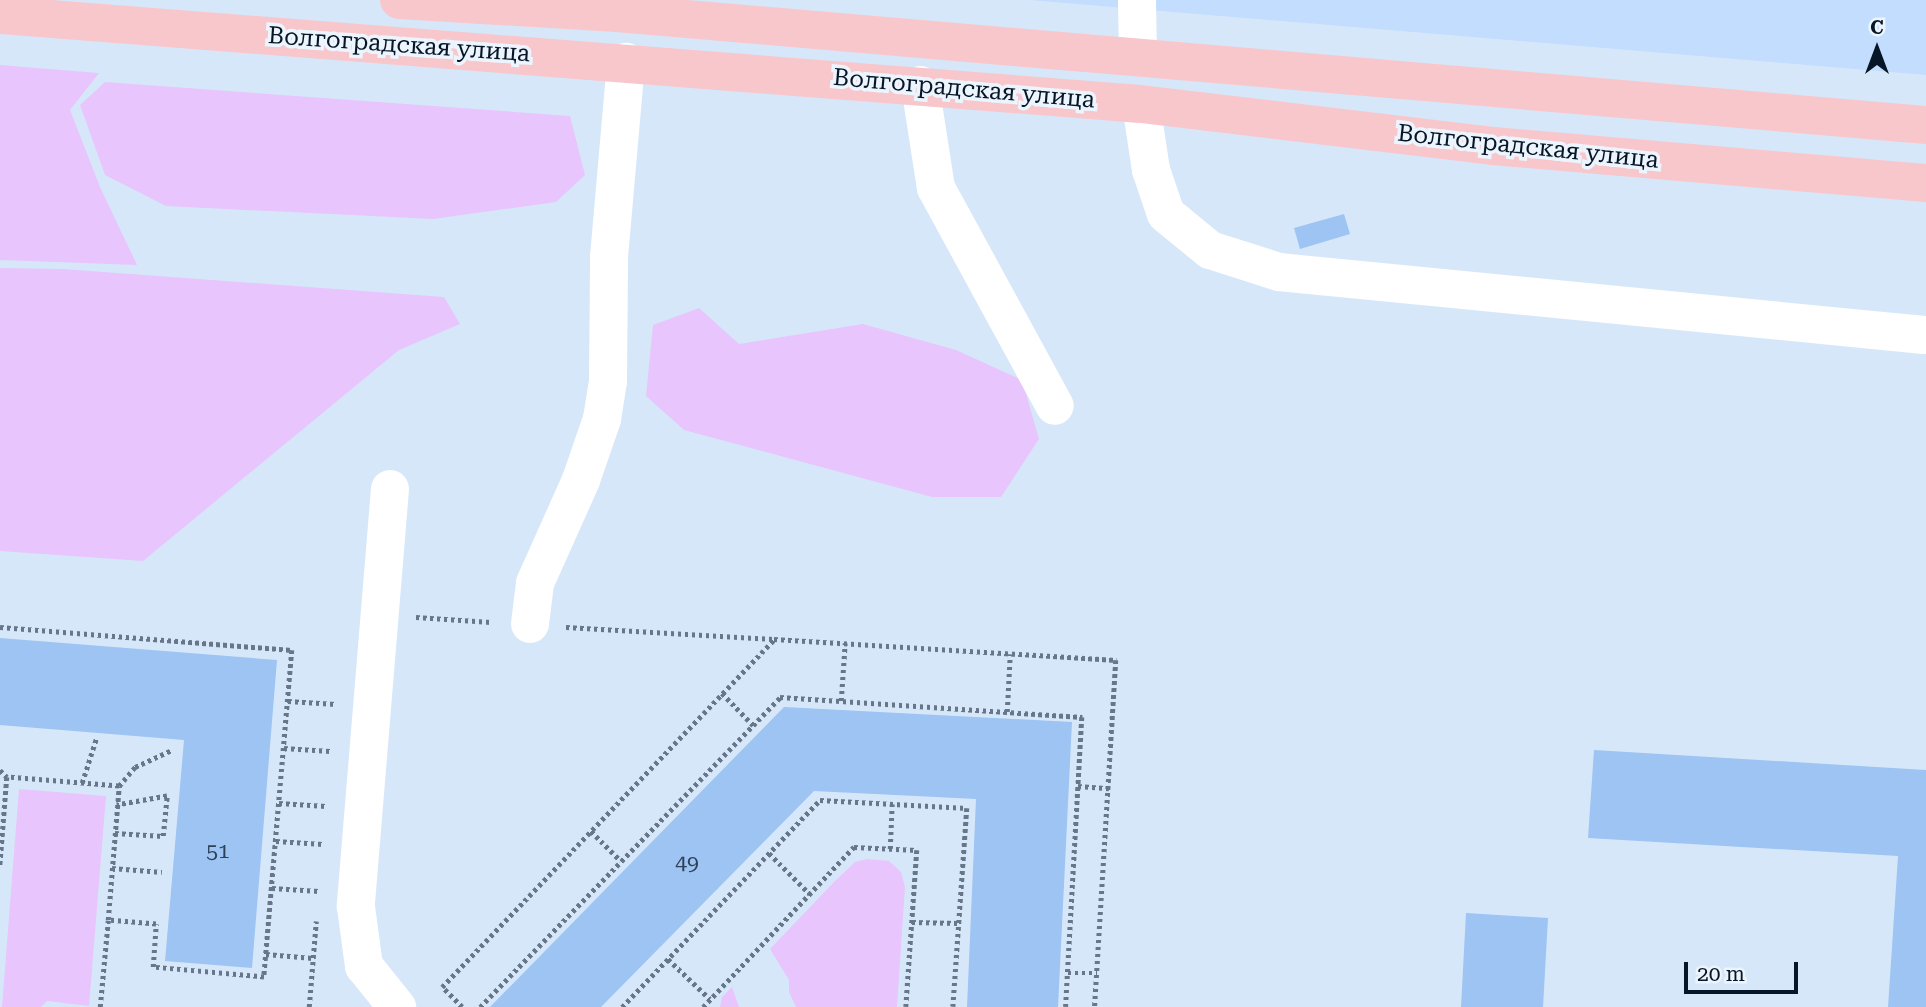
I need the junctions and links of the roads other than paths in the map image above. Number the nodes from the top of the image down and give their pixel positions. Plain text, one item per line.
1 (399, 0) edge
2 (1137, 0) edge
3 (617, 7) edge
4 (0, 15) edge
5 (1138, 57) junction
6 (626, 62) junction
7 (920, 85) junction
8 (1141, 104) junction
9 (1926, 125) edge
10 (1926, 183) edge
11 (1924, 335) dead end
12 (1055, 406) dead end
13 (390, 489) dead end
14 (530, 624) road end
15 (397, 1007) edge

1 - 3 main road, Волгоградская улица
2 - 5 lane
3 - 5 main road, Волгоградская улица
4 - 6 main road, Волгоградская улица
5 - 9 main road, Волгоградская улица
6 - 7 main road, Волгоградская улица
6 - 14 lane
7 - 8 main road, Волгоградская улица
7 - 12 lane
8 - 10 main road, Волгоградская улица
8 - 11 lane
13 - 15 lane

